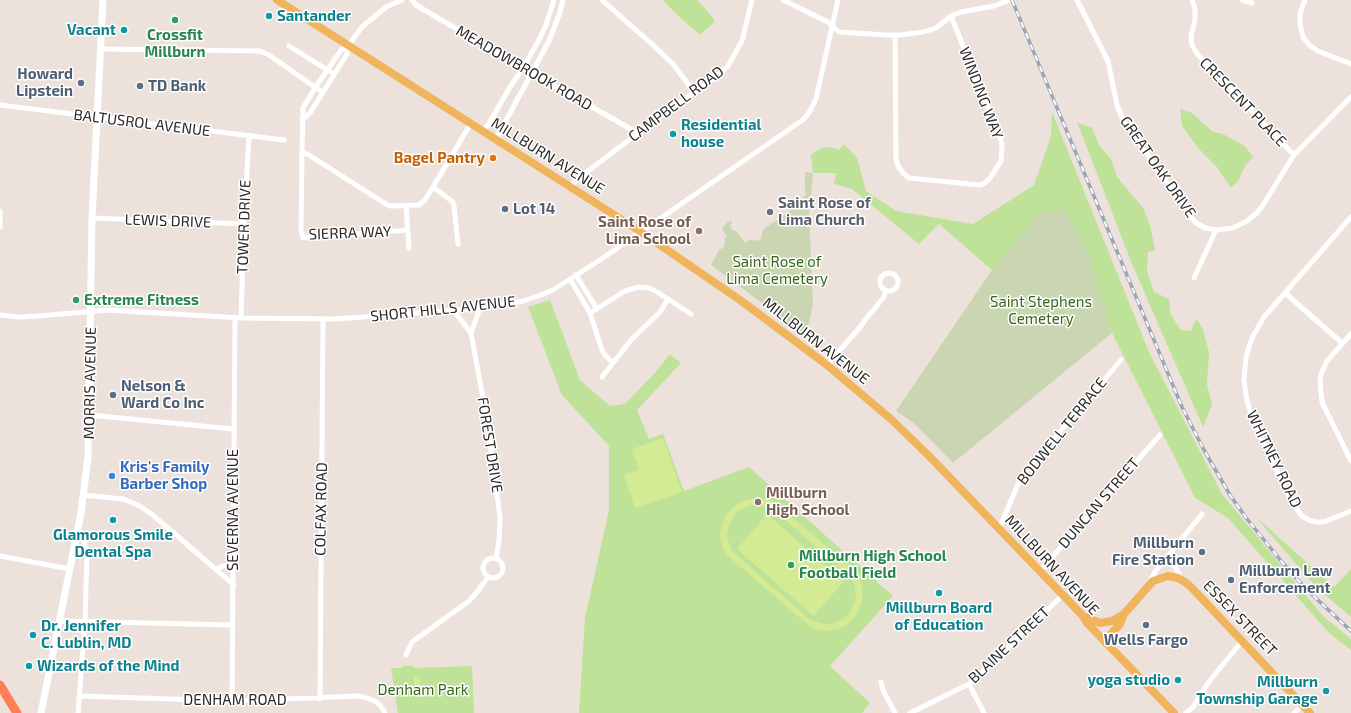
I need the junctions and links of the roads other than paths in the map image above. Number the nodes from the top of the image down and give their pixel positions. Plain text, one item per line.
1 (103, 0) edge
2 (277, 0) edge
3 (402, 0) edge
4 (412, 0) edge
5 (554, 0) edge
6 (563, 0) edge
7 (602, 0) edge
8 (752, 0) edge
9 (783, 0) edge
10 (838, 0) edge
11 (1010, 0) edge
12 (1077, 0) edge
13 (1192, 0) edge
14 (1242, 0) edge
15 (1305, 0) edge
16 (287, 3) edge
17 (1252, 3) dead end
18 (951, 16) junction
19 (832, 26) junction
20 (895, 35) junction
21 (289, 46) dead end
22 (348, 46) junction
23 (101, 49) junction
24 (1351, 64) edge
25 (523, 68) junction
26 (328, 70) junction
27 (532, 73) junction
28 (334, 74) junction
29 (315, 88) junction
30 (322, 92) junction
31 (694, 92) junction
32 (1351, 98) edge
33 (0, 105) edge
34 (97, 118) junction
35 (302, 120) junction
36 (471, 123) junction
37 (482, 131) junction
38 (638, 133) junction
39 (249, 136) junction
40 (496, 139) junction
41 (284, 140) dead end
42 (302, 152) junction
43 (1294, 155) junction
44 (433, 187) junction
45 (571, 187) junction
46 (406, 206) junction
47 (0, 211) edge
48 (1351, 217) edge
49 (92, 218) junction
50 (244, 224) junction
51 (0, 226) edge
52 (408, 230) junction
53 (1216, 230) junction
54 (641, 232) junction
55 (458, 244) dead end
56 (409, 248) dead end
57 (576, 275) junction
58 (1194, 278) dead end
59 (570, 279) junction
60 (886, 290) dead end
61 (1285, 293) junction
62 (668, 299) junction
63 (480, 308) junction
64 (597, 309) junction
65 (454, 311) junction
66 (91, 312) junction
67 (590, 313) junction
68 (691, 314) dead end
69 (0, 315) edge
70 (234, 318) junction
71 (241, 318) junction
72 (323, 319) junction
73 (471, 333) junction
74 (1351, 334) edge
75 (1342, 343) junction
76 (1121, 360) dead end
77 (613, 363) junction
78 (827, 365) junction
79 (602, 377) dead end
80 (90, 415) junction
81 (233, 429) junction
82 (1160, 434) dead end
83 (1351, 461) edge
84 (84, 495) junction
85 (1351, 511) edge
86 (1202, 514) dead end
87 (998, 527) junction
88 (78, 528) junction
89 (0, 556) edge
90 (496, 558) junction
91 (1166, 558) junction
92 (234, 562) junction
93 (70, 569) junction
94 (216, 569) junction
95 (1039, 572) junction
96 (488, 577) junction
97 (1181, 579) junction
98 (234, 585) junction
99 (1146, 587) junction
100 (1063, 595) junction
101 (1124, 614) junction
102 (1083, 616) junction
103 (60, 621) junction
104 (85, 622) junction
105 (233, 626) junction
106 (1242, 641) junction
107 (1106, 643) junction
108 (406, 654) dead end
109 (881, 682) dead end
110 (969, 684) junction
111 (0, 685) edge
112 (79, 696) junction
113 (320, 699) junction
114 (232, 702) junction
115 (1306, 710) edge
116 (17, 713) edge
117 (41, 713) edge
118 (78, 713) edge
119 (384, 713) edge
120 (895, 713) edge
121 (910, 713) edge
122 (984, 713) edge
123 (1174, 713) edge
124 (1186, 713) edge
125 (1294, 713) edge

1 - 23 main road, MORRIS AVENUE
2 - 16 main road, MILLBURN AVENUE
3 - 22 street
4 - 25 street, MEADOWBROOK ROAD
5 - 25 street
6 - 27 street
7 - 31 street
8 - 31 street, CAMPBELL ROAD
9 - 19 street
10 - 19 street, SHORT HILLS AVENUE
11 - 18 street
12 - 53 street, GREAT OAK DRIVE
13 - 43 street, CRESCENT PLACE
14 - 17 street
15 - 24 street
16 - 22 main road, MILLBURN AVENUE
18 - 20 street
18 - 20 street, WINDING WAY
19 - 20 street
19 - 54 street, SHORT HILLS AVENUE
21 - 26 street
22 - 26 street
22 - 28 street
22 - 36 main road, MILLBURN AVENUE
23 - 29 street
23 - 34 main road, MORRIS AVENUE
25 - 27 street, MEADOWBROOK ROAD
25 - 37 street
26 - 28 street
26 - 29 street
27 - 38 street, MEADOWBROOK ROAD
27 - 40 street
28 - 30 street
29 - 30 street
29 - 35 street
30 - 35 street
31 - 38 street, CAMPBELL ROAD
32 - 43 street
33 - 34 street, BALTUSROL AVENUE
34 - 39 street, BALTUSROL AVENUE
34 - 49 main road, MORRIS AVENUE
35 - 42 street
36 - 37 main road, MILLBURN AVENUE
36 - 44 street
37 - 40 main road, MILLBURN AVENUE
38 - 45 street, CAMPBELL ROAD
39 - 41 street, BALTUSROL AVENUE
39 - 50 street, TOWER DRIVE
40 - 45 main road, MILLBURN AVENUE
42 - 46 street
42 - 52 street, SIERRA WAY
43 - 53 street
44 - 46 street
44 - 55 street
45 - 54 main road, MILLBURN AVENUE
46 - 52 street
47 - 51 street
48 - 61 street, WHITNEY ROAD
49 - 50 street, LEWIS DRIVE
49 - 66 main road, MORRIS AVENUE
50 - 71 street, TOWER DRIVE
52 - 56 street
53 - 58 street
54 - 57 street, SHORT HILLS AVENUE
54 - 78 main road, MILLBURN AVENUE
57 - 59 street, SHORT HILLS AVENUE
57 - 64 street
59 - 63 street, SHORT HILLS AVENUE
59 - 67 street
60 - 78 street
61 - 75 street
61 - 85 street, WHITNEY ROAD
62 - 64 street
62 - 68 street
62 - 77 street
63 - 65 street, SHORT HILLS AVENUE
63 - 73 street
64 - 67 street
65 - 72 street, SHORT HILLS AVENUE
65 - 73 street, FOREST DRIVE
66 - 69 street, SHORT HILLS AVENUE
66 - 70 street, SHORT HILLS AVENUE
66 - 80 main road, MORRIS AVENUE
67 - 77 street
70 - 71 street, SHORT HILLS AVENUE
70 - 81 street, SEVERNA AVENUE
71 - 72 street, SHORT HILLS AVENUE
72 - 113 street, COLFAX ROAD
73 - 90 street, FOREST DRIVE
74 - 75 street
75 - 83 street
76 - 87 street, BODWELL TERRACE
77 - 79 street
78 - 87 main road, MILLBURN AVENUE
80 - 81 street
80 - 84 main road, MORRIS AVENUE
81 - 92 street, SEVERNA AVENUE
82 - 95 street, DUNCAN STREET
84 - 88 main road, MORRIS AVENUE
84 - 94 street
86 - 91 street
87 - 95 main road, MILLBURN AVENUE
88 - 93 main road, MORRIS AVENUE
88 - 104 street
89 - 93 street
90 - 96 street
90 - 96 street
91 - 97 street, ESSEX STREET
91 - 99 street
92 - 94 street
92 - 98 street, SEVERNA AVENUE
93 - 103 main road, MORRIS AVENUE
94 - 98 street
95 - 100 main road, MILLBURN AVENUE
96 - 108 street
97 - 99 main road, ESSEX STREET
97 - 106 main road, ESSEX STREET
98 - 105 street, SEVERNA AVENUE
99 - 101 main road, ESSEX STREET
100 - 102 main road, MILLBURN AVENUE
100 - 110 street, BLAINE STREET
101 - 102 main road
101 - 107 main road, ESSEX STREET
102 - 107 main road, MILLBURN AVENUE
103 - 104 street
103 - 117 main road, MORRIS AVENUE
104 - 105 street
104 - 112 street
105 - 114 street, SEVERNA AVENUE
106 - 115 main road, ESSEX STREET
106 - 124 street
107 - 123 main road, MILLBURN AVENUE
109 - 120 street
110 - 121 street, BLAINE STREET
110 - 122 street
111 - 116 highway
112 - 114 street, DENHAM ROAD
112 - 118 street
113 - 114 street, DENHAM ROAD
113 - 119 street, DENHAM ROAD
115 - 125 street

